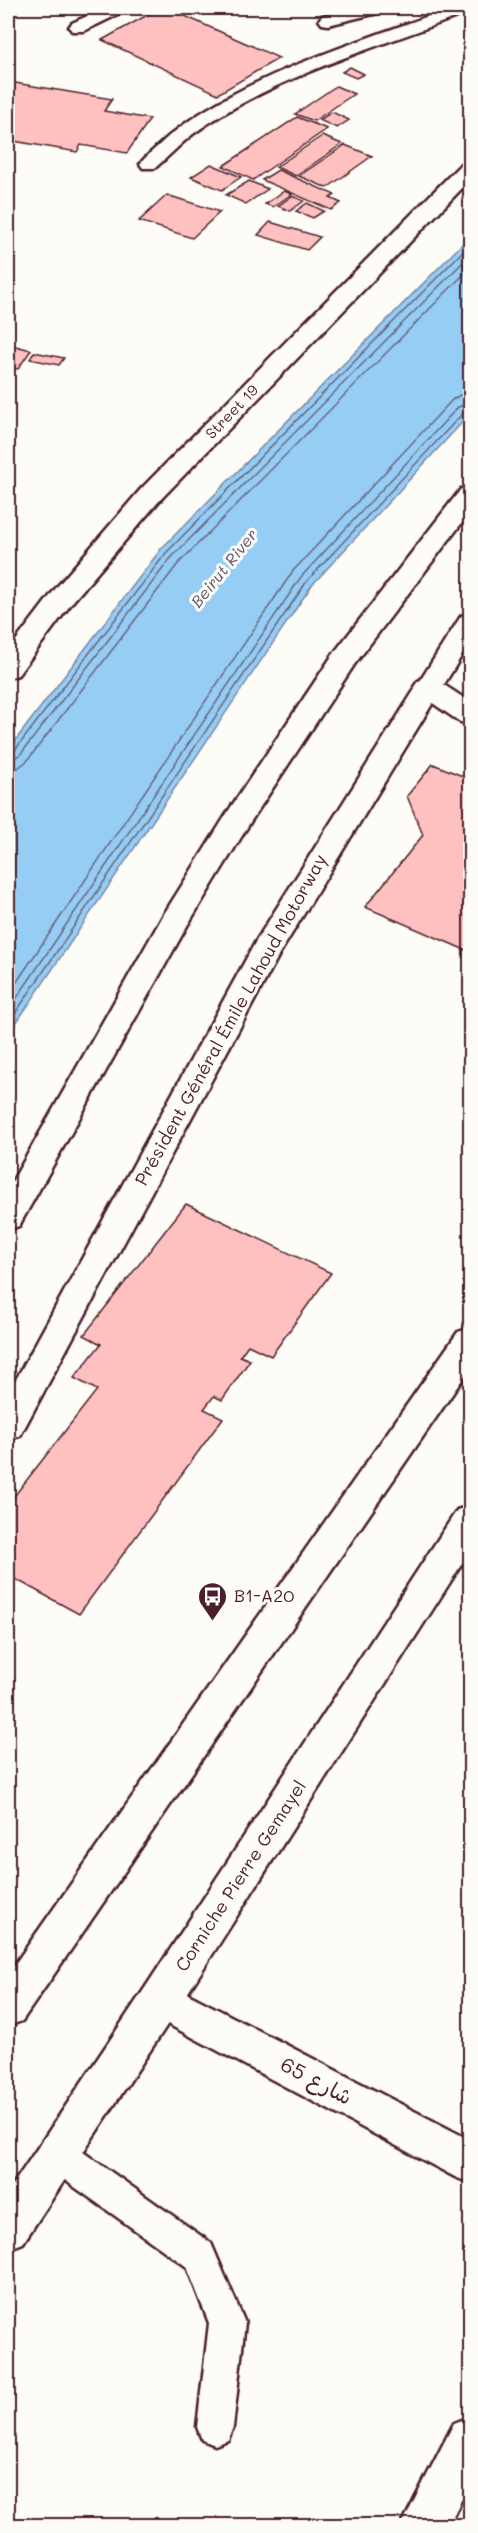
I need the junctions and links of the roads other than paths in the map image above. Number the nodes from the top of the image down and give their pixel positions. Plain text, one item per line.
1 (117, 8) edge
2 (376, 8) edge
3 (465, 8) edge
4 (328, 20) dead end
5 (78, 27) dead end
6 (149, 164) dead end
7 (471, 168) edge
8 (471, 495) edge
9 (471, 622) edge
10 (8, 669) edge
11 (428, 687) junction
12 (471, 715) edge
13 (8, 1216) edge
14 (471, 1342) edge
15 (8, 1426) edge
16 (471, 1521) edge
17 (161, 1999) junction
18 (8, 2007) edge
19 (57, 2154) junction
20 (471, 2162) edge
21 (8, 2228) edge
22 (215, 2427) dead end
23 (471, 2439) edge
24 (423, 2526) edge

1 - 5 lane
2 - 4 lane
3 - 6 lane
7 - 10 main road, Street 19
8 - 13 main road
9 - 11 main road, Président Général Émile Lahoud Motorway
11 - 12 main road
11 - 15 main road, Président Général Émile Lahoud Motorway
14 - 18 main road
16 - 17 main road, Corniche Pierre Gemayel
17 - 19 main road, Corniche Pierre Gemayel
17 - 20 main road, شارع 65
19 - 21 main road, Corniche Pierre Gemayel
19 - 22 lane
23 - 24 main road

